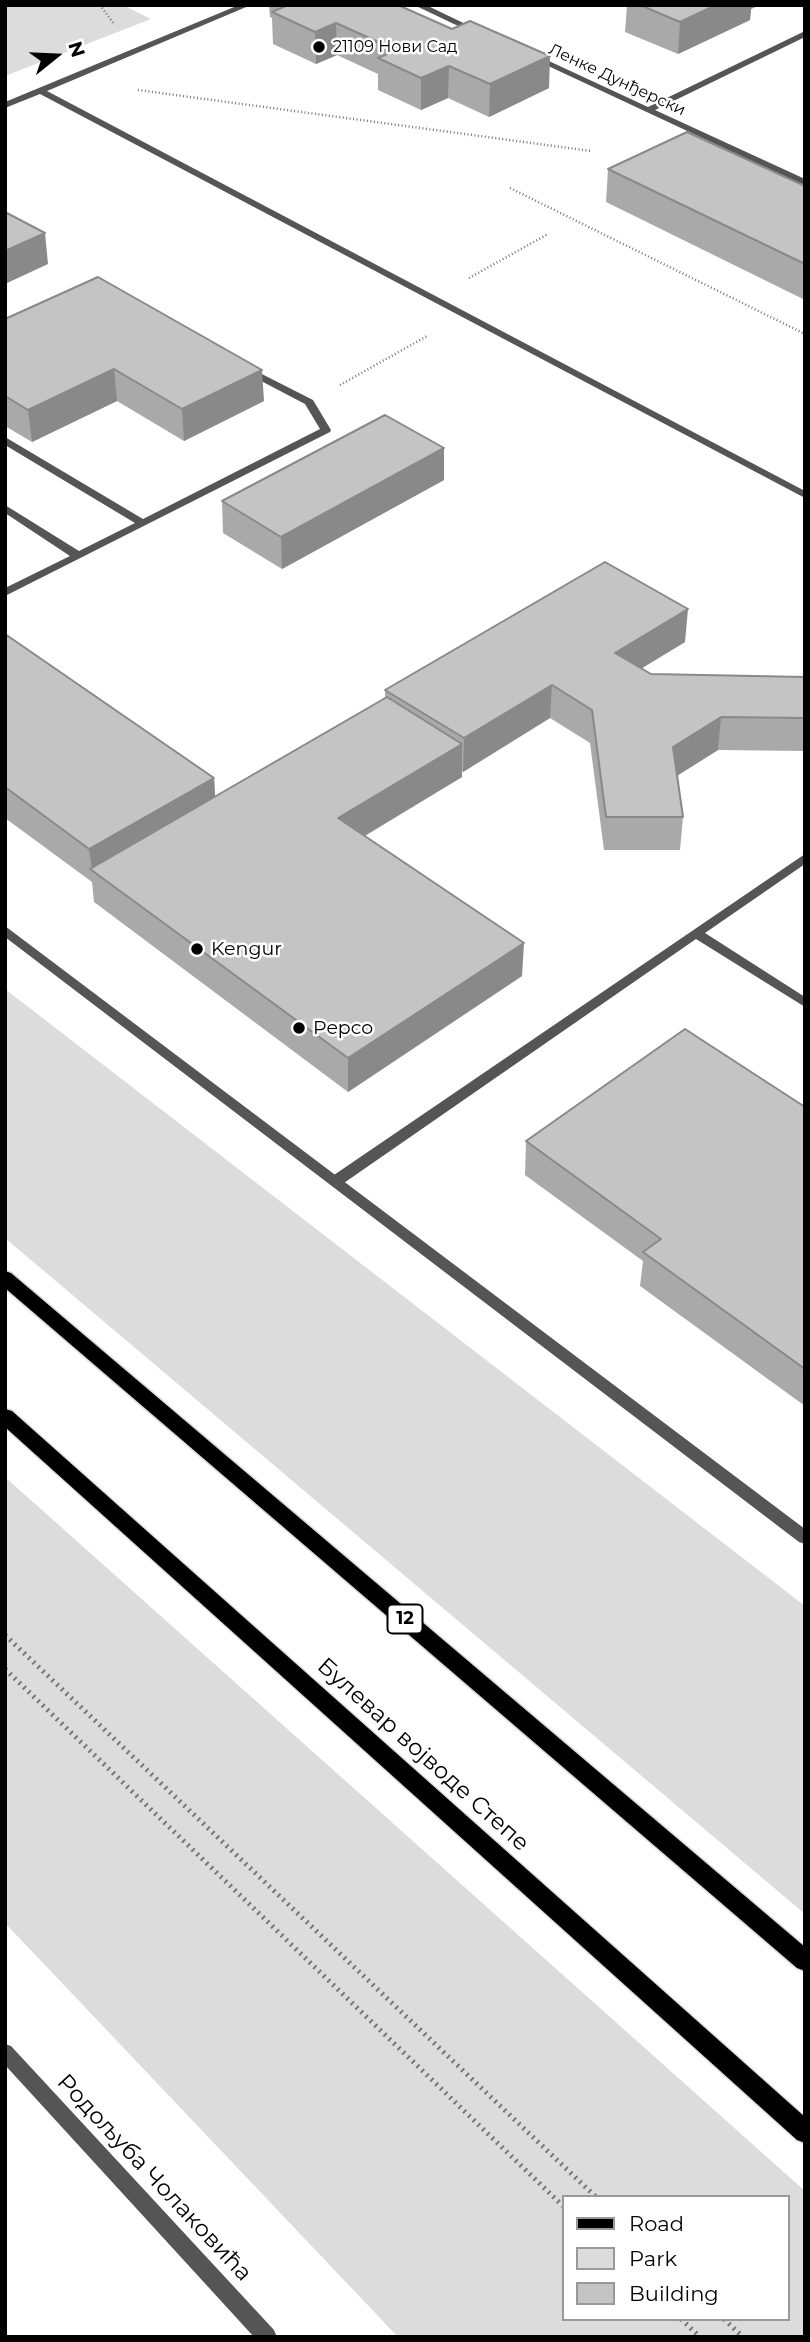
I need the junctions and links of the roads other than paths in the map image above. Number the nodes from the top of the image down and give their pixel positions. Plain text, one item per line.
1 (247, 5) edge
2 (418, 5) edge
3 (805, 34) edge
4 (492, 39) edge
5 (529, 55) edge
6 (41, 91) junction
7 (5, 105) edge
8 (648, 110) junction
9 (805, 183) edge
10 (238, 364) edge
11 (5, 440) edge
12 (805, 495) edge
13 (5, 508) edge
14 (141, 522) junction
15 (77, 555) junction
16 (5, 593) edge
17 (805, 858) edge
18 (5, 930) edge
19 (696, 933) junction
20 (805, 1003) edge
21 (337, 1181) junction
22 (5, 1278) edge
23 (5, 1416) edge
24 (805, 1538) edge
25 (805, 1961) edge
26 (5, 2052) edge
27 (805, 2132) edge
28 (267, 2337) edge

1 - 6 street
2 - 4 street
3 - 8 street
5 - 8 street, Ленке Дунђерски
6 - 7 street
6 - 12 street
8 - 9 street, Ленке Дунђерски
10 - 14 street
11 - 14 street
13 - 15 street
14 - 15 street
15 - 16 street
17 - 19 street
18 - 21 street
19 - 20 street
19 - 21 street
21 - 24 street
22 - 25 main road, 12
23 - 27 main road, Булевар војводе Степе
26 - 28 street, Родољуба Чолаковића

